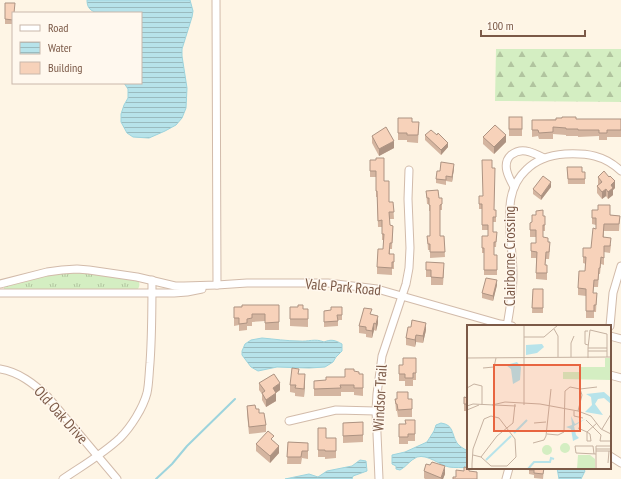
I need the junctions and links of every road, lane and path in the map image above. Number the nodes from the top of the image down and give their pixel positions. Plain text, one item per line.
1 (216, 0) edge
2 (544, 158) junction
3 (409, 170) dead end
4 (621, 170) edge
5 (514, 187) junction
6 (621, 266) edge
7 (619, 276) edge
8 (152, 280) junction
9 (0, 284) edge
10 (217, 286) junction
11 (0, 293) edge
12 (152, 293) junction
13 (402, 296) junction
14 (505, 325) edge
15 (509, 325) edge
16 (610, 325) edge
17 (611, 336) edge
18 (621, 339) edge
19 (0, 369) edge
20 (611, 375) edge
21 (621, 378) edge
22 (376, 411) junction
23 (289, 421) dead end
24 (97, 456) junction
25 (611, 457) edge
26 (621, 463) edge
27 (509, 469) edge
28 (63, 479) edge
29 (117, 479) edge
30 (379, 479) edge
31 (507, 479) edge

1 - 10 street
2 - 4 street, Clairborne Crossing
2 - 5 street, Clairborne Crossing
2 - 5 street, Clairborne Crossing
3 - 13 street, Windsor Trail
5 - 15 street, Clairborne Crossing
6 - 7 street
7 - 16 street
8 - 9 street, Vale Park Road
8 - 10 street, Vale Park Road
8 - 12 street
10 - 12 street, Vale Park Road
10 - 13 street, Vale Park Road
11 - 12 street, Vale Park Road
12 - 24 street
13 - 14 street, Vale Park Road
13 - 22 street, Windsor Trail
17 - 18 street
19 - 24 street, Old Oak Drive
20 - 21 street
22 - 23 street
22 - 30 street, Windsor Trail
24 - 28 street
24 - 29 street, Old Oak Drive
25 - 26 street
27 - 31 street

